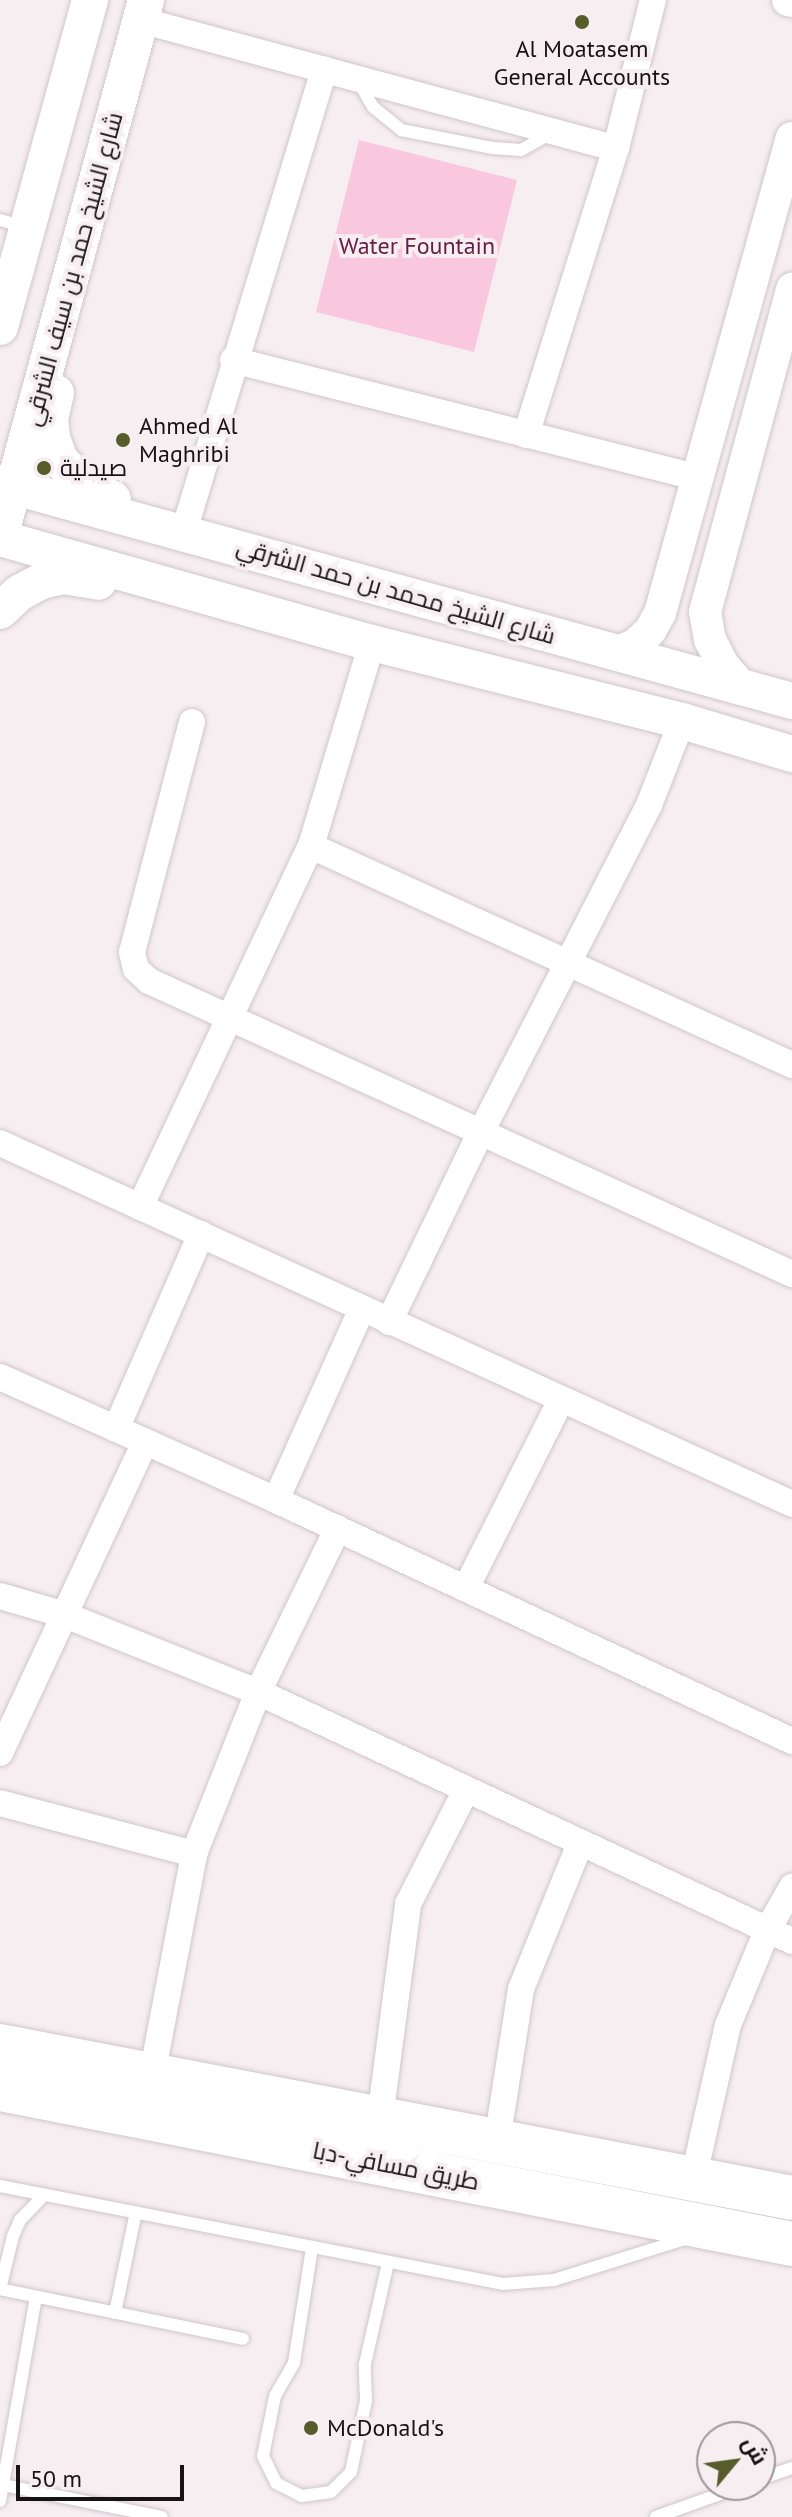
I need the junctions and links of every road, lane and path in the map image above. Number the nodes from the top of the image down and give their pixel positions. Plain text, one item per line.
1 (90, 0) edge
2 (653, 0) edge
3 (143, 10) edge
4 (324, 69) junction
5 (356, 78) junction
6 (554, 131) junction
7 (792, 138) edge
8 (616, 148) junction
9 (16, 231) edge
10 (74, 265) junction
11 (0, 276) edge
12 (792, 289) edge
13 (0, 327) edge
14 (233, 360) junction
15 (526, 435) junction
16 (699, 478) junction
17 (7, 485) edge
18 (187, 521) junction
19 (0, 538) edge
20 (247, 549) junction
21 (669, 582) junction
22 (709, 593) junction
23 (226, 602) junction
24 (0, 611) edge
25 (372, 643) junction
26 (617, 653) junction
27 (742, 687) junction
28 (792, 701) edge
29 (682, 721) junction
30 (192, 722) dead end
31 (792, 754) edge
32 (311, 846) junction
33 (570, 964) junction
34 (230, 1016) junction
35 (792, 1065) edge
36 (481, 1132) junction
37 (0, 1143) edge
38 (140, 1207) junction
39 (201, 1234) junction
40 (792, 1274) edge
41 (362, 1309) junction
42 (389, 1322) junction
43 (0, 1377) edge
44 (561, 1400) junction
45 (116, 1429) junction
46 (145, 1442) junction
47 (276, 1500) junction
48 (792, 1504) edge
49 (338, 1528) junction
50 (466, 1588) junction
51 (0, 1596) edge
52 (65, 1615) junction
53 (258, 1692) junction
54 (792, 1741) edge
55 (0, 1753) edge
56 (466, 1790) junction
57 (0, 1803) edge
58 (580, 1844) junction
59 (194, 1854) junction
60 (792, 1887) edge
61 (767, 1931) junction
62 (792, 1941) edge
63 (0, 2046) edge
64 (152, 2075) junction
65 (0, 2089) edge
66 (380, 2118) junction
67 (497, 2141) junction
68 (693, 2180) junction
69 (0, 2186) edge
70 (44, 2195) junction
71 (792, 2198) edge
72 (136, 2212) junction
73 (721, 2230) junction
74 (792, 2244) edge
75 (312, 2248) junction
76 (388, 2263) junction
77 (0, 2289) edge
78 (36, 2297) junction
79 (115, 2313) junction
80 (243, 2339) dead end
81 (3, 2485) junction
82 (0, 2501) edge
83 (700, 2501) edge
84 (162, 2517) edge
85 (656, 2517) edge

1 - 9 main road
2 - 8 street
3 - 4 street
3 - 10 main road, شارع الشيخ حمد بن سيف الشرقي
4 - 5 street
4 - 14 street
5 - 6 street
5 - 6 lane
6 - 8 street
7 - 16 street
8 - 15 street
9 - 11 main road
9 - 13 main road
10 - 17 main road, شارع الشيخ حمد بن سيف الشرقي
10 - 18 main road
12 - 22 street
14 - 15 street
14 - 18 street
15 - 16 street
16 - 21 street
17 - 19 main road, شارع الشيخ حمد بن سيف الشرقي
17 - 20 main road, شارع الشيخ محمد بن حمد الشرقي
18 - 20 main road
19 - 23 main road
20 - 26 main road, شارع الشيخ محمد بن حمد الشرقي
21 - 22 street
21 - 26 street
22 - 27 street
23 - 24 main road
23 - 25 main road
25 - 29 main road
25 - 32 street
26 - 27 main road, شارع الشيخ محمد بن حمد الشرقي
27 - 28 main road, شارع الشيخ محمد بن حمد الشرقي
29 - 31 main road
29 - 33 street
30 - 34 street
32 - 33 street
32 - 34 street
33 - 35 street
33 - 36 street
34 - 36 street
34 - 38 street
36 - 40 street
36 - 42 street
37 - 38 street
38 - 39 street
39 - 41 street
39 - 45 street
41 - 42 street
41 - 47 street
42 - 44 street
43 - 45 street
44 - 48 street
44 - 50 street
45 - 46 street
46 - 47 street
46 - 52 street
47 - 49 street
49 - 50 street
49 - 53 street
50 - 54 street
51 - 52 street
52 - 53 street
52 - 55 street
53 - 56 street
53 - 59 street
56 - 58 street
56 - 66 street
57 - 59 street
58 - 61 street
58 - 67 street
59 - 64 street
60 - 61 street
61 - 62 street
61 - 68 street
63 - 64 highway, طريق مسافي-دبا
64 - 66 highway, طريق مسافي-دبا
65 - 73 highway, طريق مسافي-دبا
66 - 67 highway, طريق مسافي-دبا
67 - 68 highway, طريق مسافي-دبا
68 - 71 highway, طريق مسافي-دبا
69 - 70 lane
70 - 72 lane
70 - 77 lane
72 - 75 lane
72 - 79 lane
73 - 74 highway, طريق مسافي-دبا
73 - 76 lane
75 - 76 lane
75 - 76 lane
77 - 78 lane
78 - 79 lane
78 - 81 lane
79 - 80 lane
81 - 82 lane
81 - 84 lane
83 - 85 lane

